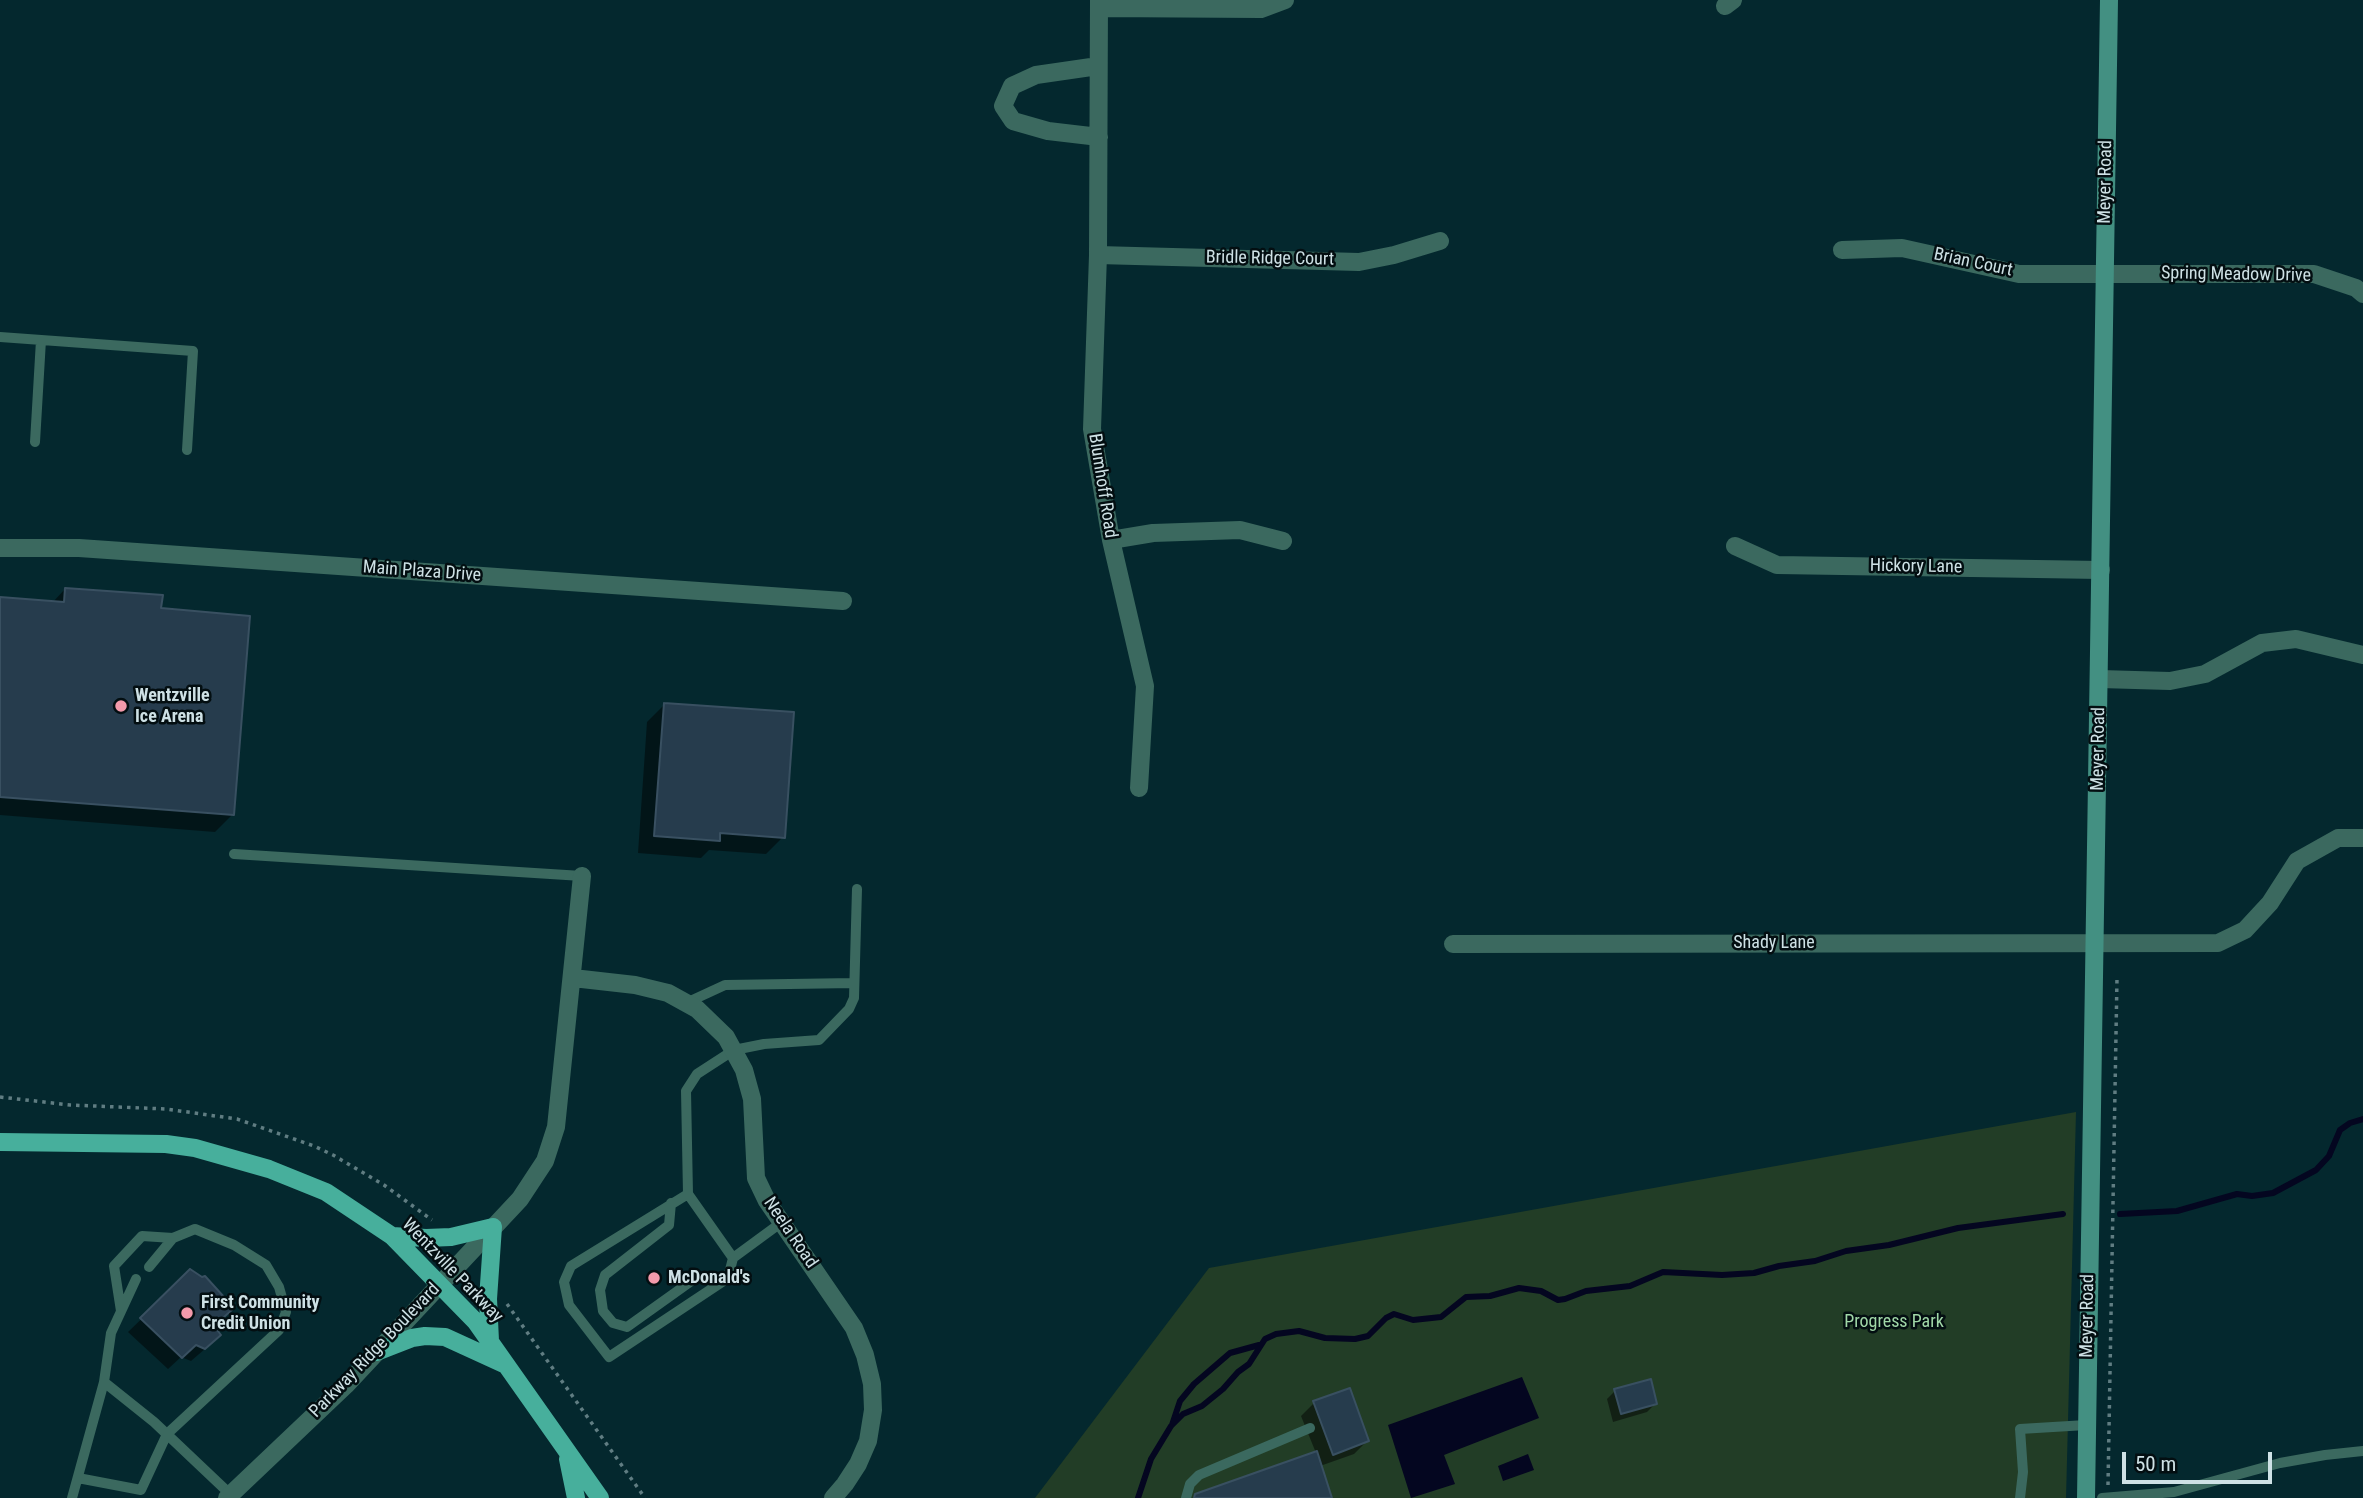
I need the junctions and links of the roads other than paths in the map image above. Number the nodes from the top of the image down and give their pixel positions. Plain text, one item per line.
1 (1284, 0) edge
2 (2109, 0) edge
3 (1099, 4) edge
4 (1098, 65) junction
5 (1099, 137) junction
6 (1440, 241) dead end
7 (1842, 250) dead end
8 (1098, 255) junction
9 (2105, 272) junction
10 (2361, 286) edge
11 (0, 337) edge
12 (41, 340) junction
13 (35, 442) dead end
14 (187, 450) dead end
15 (1111, 540) junction
16 (1283, 541) dead end
17 (1735, 546) dead end
18 (0, 548) edge
19 (2101, 570) junction
20 (843, 601) dead end
21 (2363, 655) edge
22 (2100, 679) junction
23 (1139, 788) dead end
24 (2363, 838) edge
25 (234, 854) dead end
26 (582, 876) joint
27 (857, 889) dead end
28 (2095, 942) junction
29 (1453, 944) dead end
30 (573, 978) junction
31 (854, 984) junction
32 (686, 1003) junction
33 (733, 1050) junction
34 (0, 1142) edge
35 (688, 1194) junction
36 (671, 1203) junction
37 (782, 1222) junction
38 (493, 1227) junction
39 (392, 1236) junction
40 (173, 1238) junction
41 (733, 1258) junction
42 (149, 1267) dead end
43 (728, 1278) junction
44 (136, 1279) dead end
45 (440, 1284) junction
46 (121, 1311) junction
47 (490, 1341) junction
48 (376, 1352) junction
49 (507, 1366) junction
50 (104, 1382) junction
51 (2086, 1425) junction
52 (1310, 1428) dead end
53 (167, 1434) junction
54 (2363, 1451) edge
55 (566, 1452) junction
56 (78, 1478) junction
57 (229, 1496) edge
58 (2108, 1497) edge
59 (72, 1498) edge
60 (576, 1498) edge
61 (600, 1498) edge
62 (833, 1498) edge
63 (1185, 1498) edge
64 (2020, 1498) edge
65 (2086, 1498) edge
66 (2102, 1498) edge

1 - 3 street
2 - 9 street, Meyer Road
3 - 4 street, Blumhoff Road
4 - 5 street, Blumhoff Road
4 - 5 street
5 - 8 street, Blumhoff Road
6 - 8 street, Bridle Ridge Court
7 - 9 street, Brian Court
8 - 15 street, Blumhoff Road
9 - 10 street, Spring Meadow Drive
9 - 19 street, Meyer Road
11 - 12 lane
12 - 13 lane
12 - 14 lane
15 - 16 street
15 - 23 street, Blumhoff Road
17 - 19 street, Hickory Lane
18 - 20 street, Main Plaza Drive
19 - 22 street, Meyer Road
21 - 22 street
22 - 28 street, Meyer Road
24 - 28 street, Shady Lane
25 - 26 lane
26 - 30 street, Parkway Ridge Boulevard
27 - 31 lane
28 - 29 street, Shady Lane
28 - 51 street, Meyer Road
30 - 32 street, Neela Road
30 - 38 street, Parkway Ridge Boulevard
31 - 32 lane
31 - 33 lane
32 - 33 street, Neela Road
33 - 35 lane
33 - 37 street, Neela Road
34 - 39 main road, Wentzville Parkway
35 - 36 lane
35 - 41 lane
36 - 43 lane
36 - 43 lane
37 - 41 lane
37 - 62 street, Neela Road
38 - 39 main road
38 - 45 street, Parkway Ridge Boulevard
38 - 47 main road
39 - 45 main road, Wentzville Parkway
40 - 42 lane
40 - 46 lane
40 - 53 lane
41 - 43 lane
44 - 46 lane
45 - 47 main road, Wentzville Parkway
45 - 48 street, Parkway Ridge Boulevard
46 - 50 lane
47 - 49 main road, Wentzville Parkway
48 - 49 main road
48 - 57 street, Parkway Ridge Boulevard
49 - 55 main road, Wentzville Parkway
50 - 53 lane
50 - 56 lane
51 - 64 lane
51 - 65 street, Meyer Road
52 - 63 lane
53 - 56 lane
53 - 57 lane
54 - 58 lane
55 - 60 main road
55 - 61 main road, Wentzville Parkway
56 - 59 lane
58 - 66 lane

